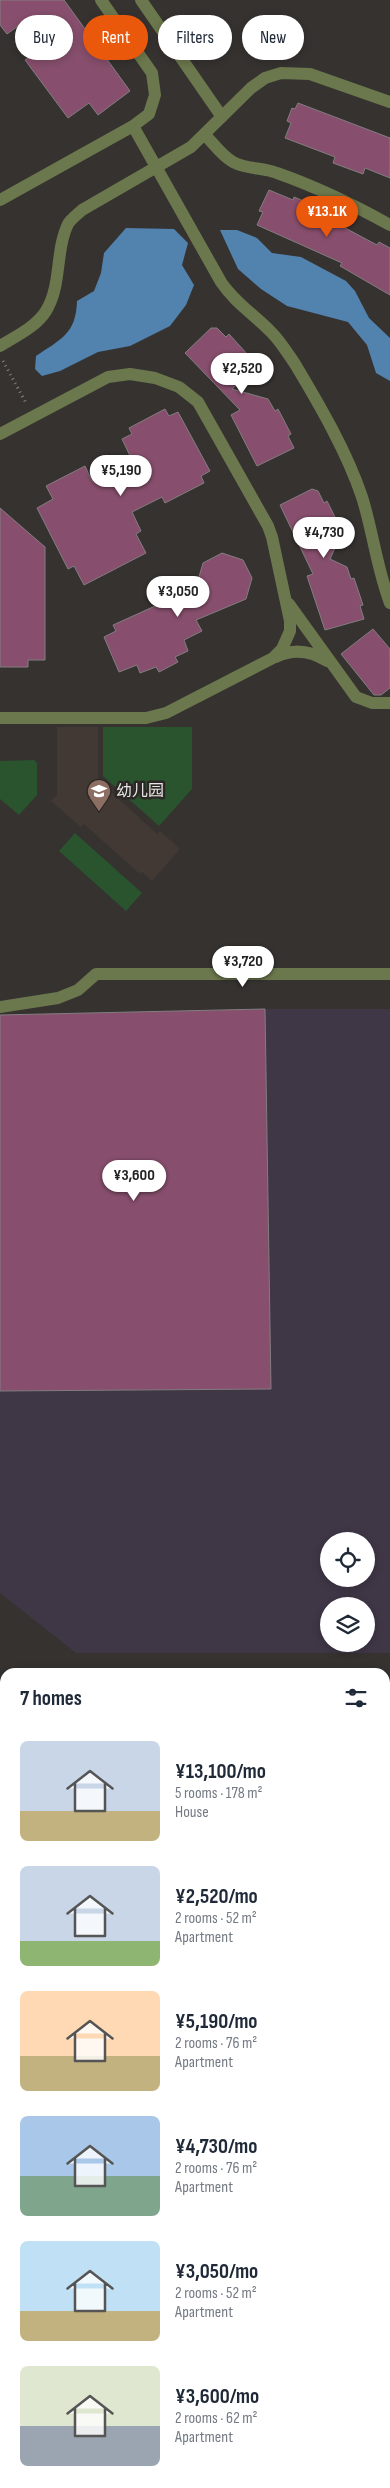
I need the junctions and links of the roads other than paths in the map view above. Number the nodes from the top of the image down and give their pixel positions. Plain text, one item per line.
1 (101, 0) edge
2 (141, 0) edge
3 (390, 102) edge
4 (222, 117) junction
5 (133, 126) junction
6 (205, 135) junction
7 (157, 166) junction
8 (0, 200) edge
9 (390, 224) edge
10 (0, 346) edge
11 (0, 434) edge
12 (286, 598) junction
13 (390, 603) edge
14 (273, 658) junction
15 (332, 664) junction
16 (390, 704) edge
17 (0, 718) edge
18 (390, 974) edge
19 (0, 1007) edge

1 - 5 street
2 - 4 street
3 - 4 street
4 - 6 street
5 - 7 street
5 - 8 street
6 - 7 street
6 - 9 street
7 - 10 street
7 - 13 street
11 - 12 street
12 - 14 street
12 - 15 street
14 - 15 street
14 - 17 street
15 - 16 street
18 - 19 street

